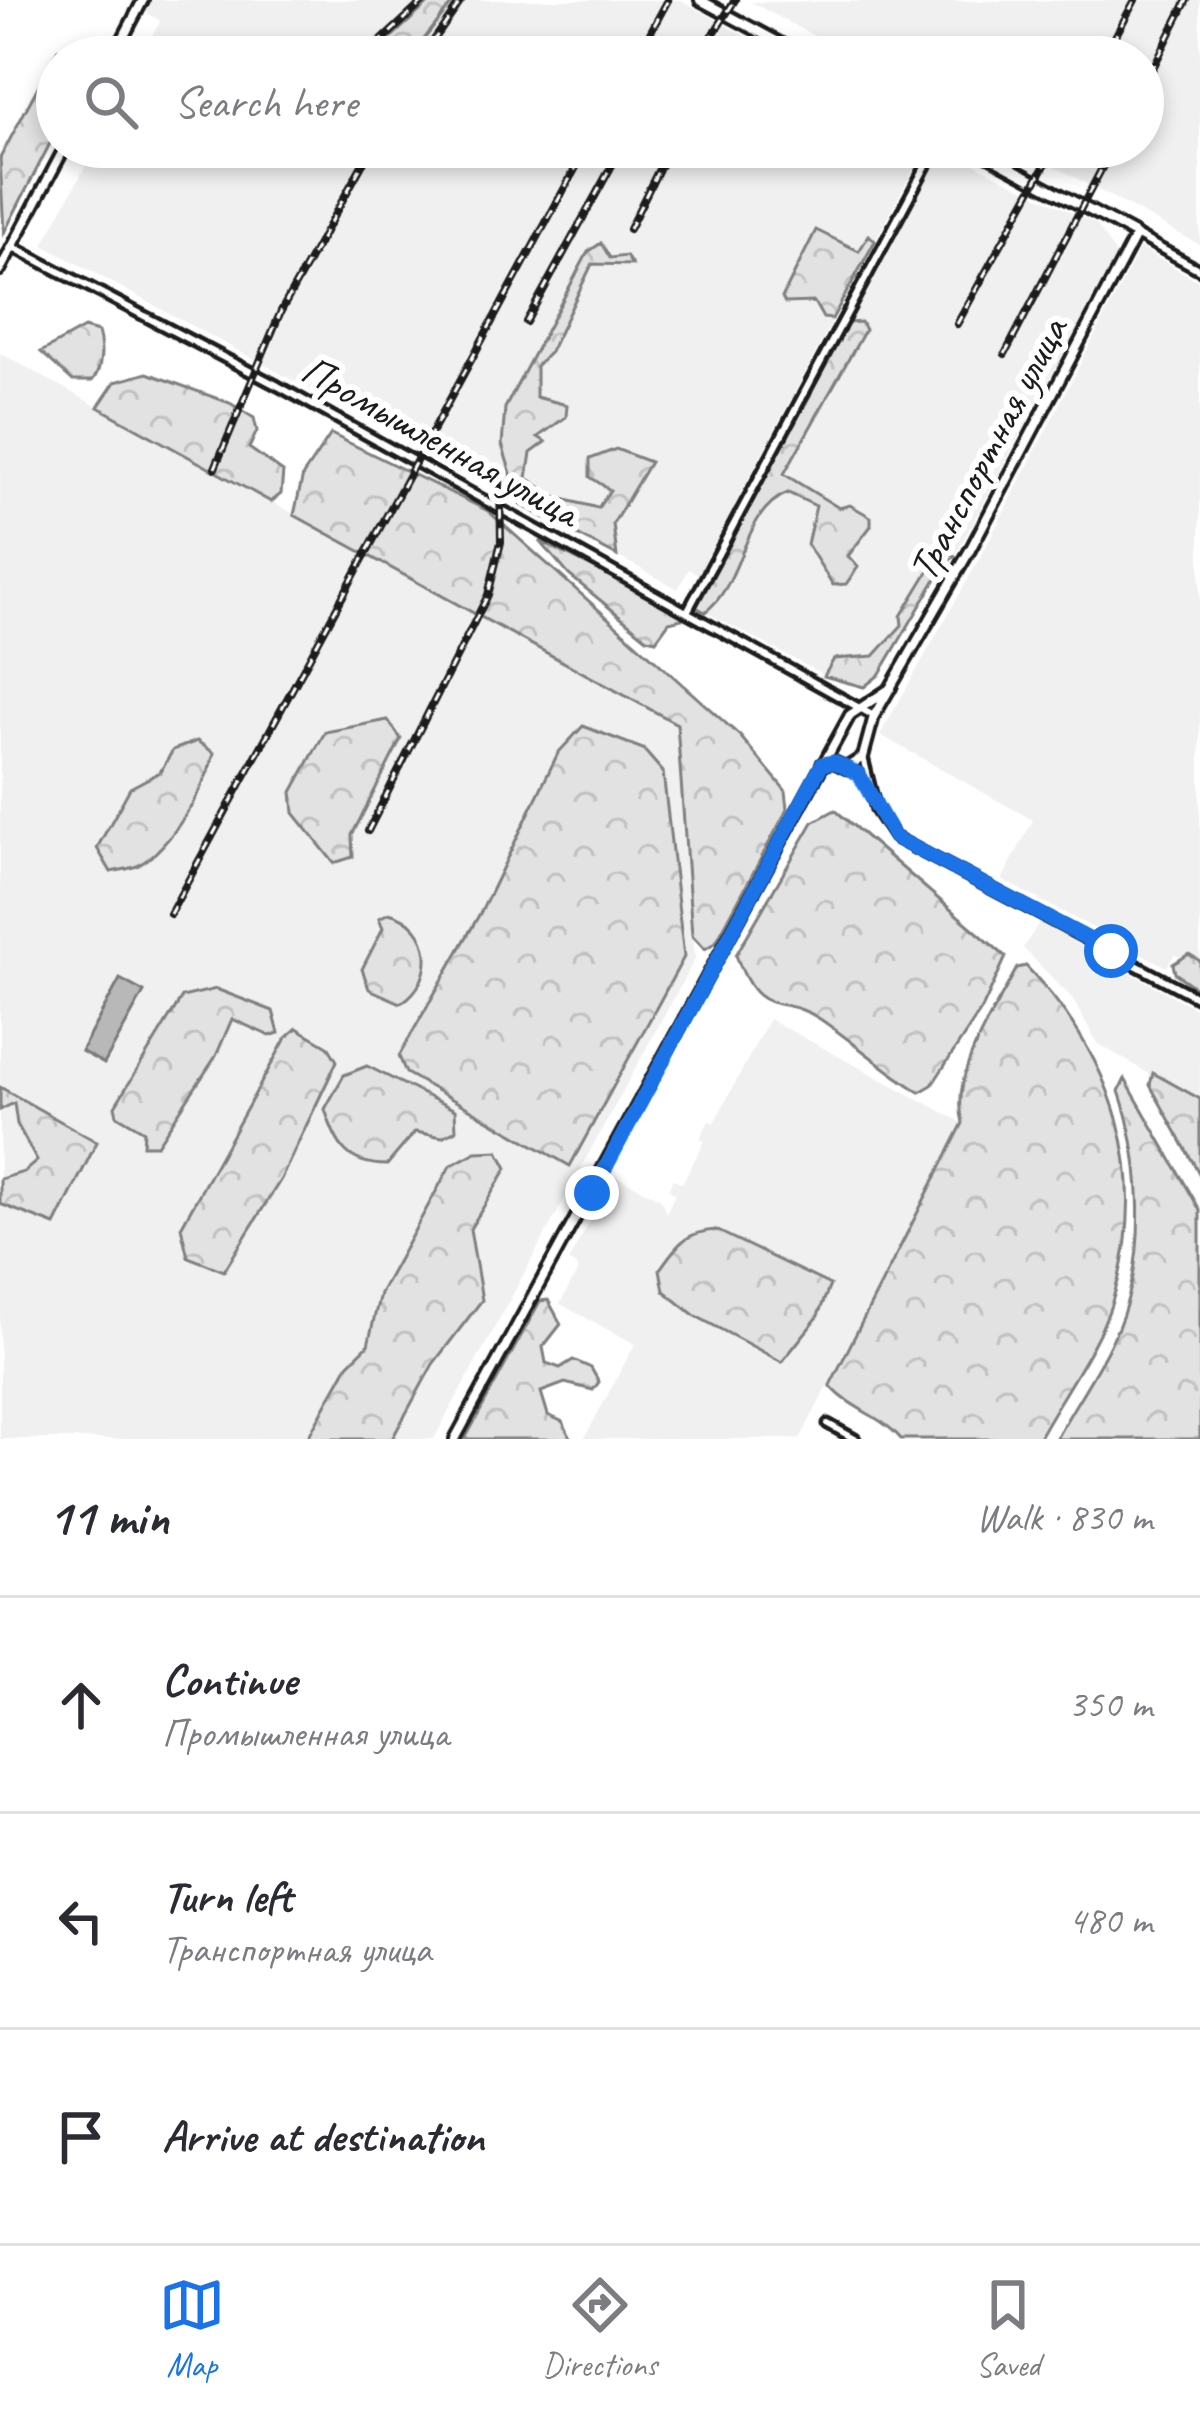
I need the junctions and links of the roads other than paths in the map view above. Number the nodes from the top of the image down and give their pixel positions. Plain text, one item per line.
1 (142, 0) edge
2 (700, 0) edge
3 (123, 36) edge
4 (767, 36) edge
5 (54, 168) edge
6 (925, 168) edge
7 (1011, 168) edge
8 (1136, 236) junction
9 (13, 247) junction
10 (0, 270) edge
11 (1200, 270) edge
12 (688, 610) junction
13 (891, 688) junction
14 (836, 692) junction
15 (861, 708) junction
16 (850, 715) junction
17 (874, 716) junction
18 (830, 749) junction
19 (863, 757) junction
20 (834, 762) junction
21 (822, 764) junction
22 (846, 768) junction
23 (867, 783) junction
24 (1200, 999) edge
25 (828, 1424) dead end
26 (455, 1439) edge
27 (855, 1439) edge

1 - 3 street
2 - 4 street
5 - 9 street
6 - 12 street
7 - 8 street
8 - 11 street
8 - 13 street, Транспортная улица
9 - 10 street
9 - 12 street, Промышленная улица
12 - 14 street, Промышленная улица
13 - 15 street
13 - 17 street, Транспортная улица
14 - 15 street, Промышленная улица
14 - 16 street
15 - 16 street
15 - 17 street, Промышленная улица
16 - 18 street
17 - 19 street, Транспортная улица
18 - 20 street
18 - 21 street
19 - 22 street
19 - 23 street
20 - 21 street
20 - 22 street
21 - 26 street
22 - 23 street
23 - 24 street
25 - 27 street

